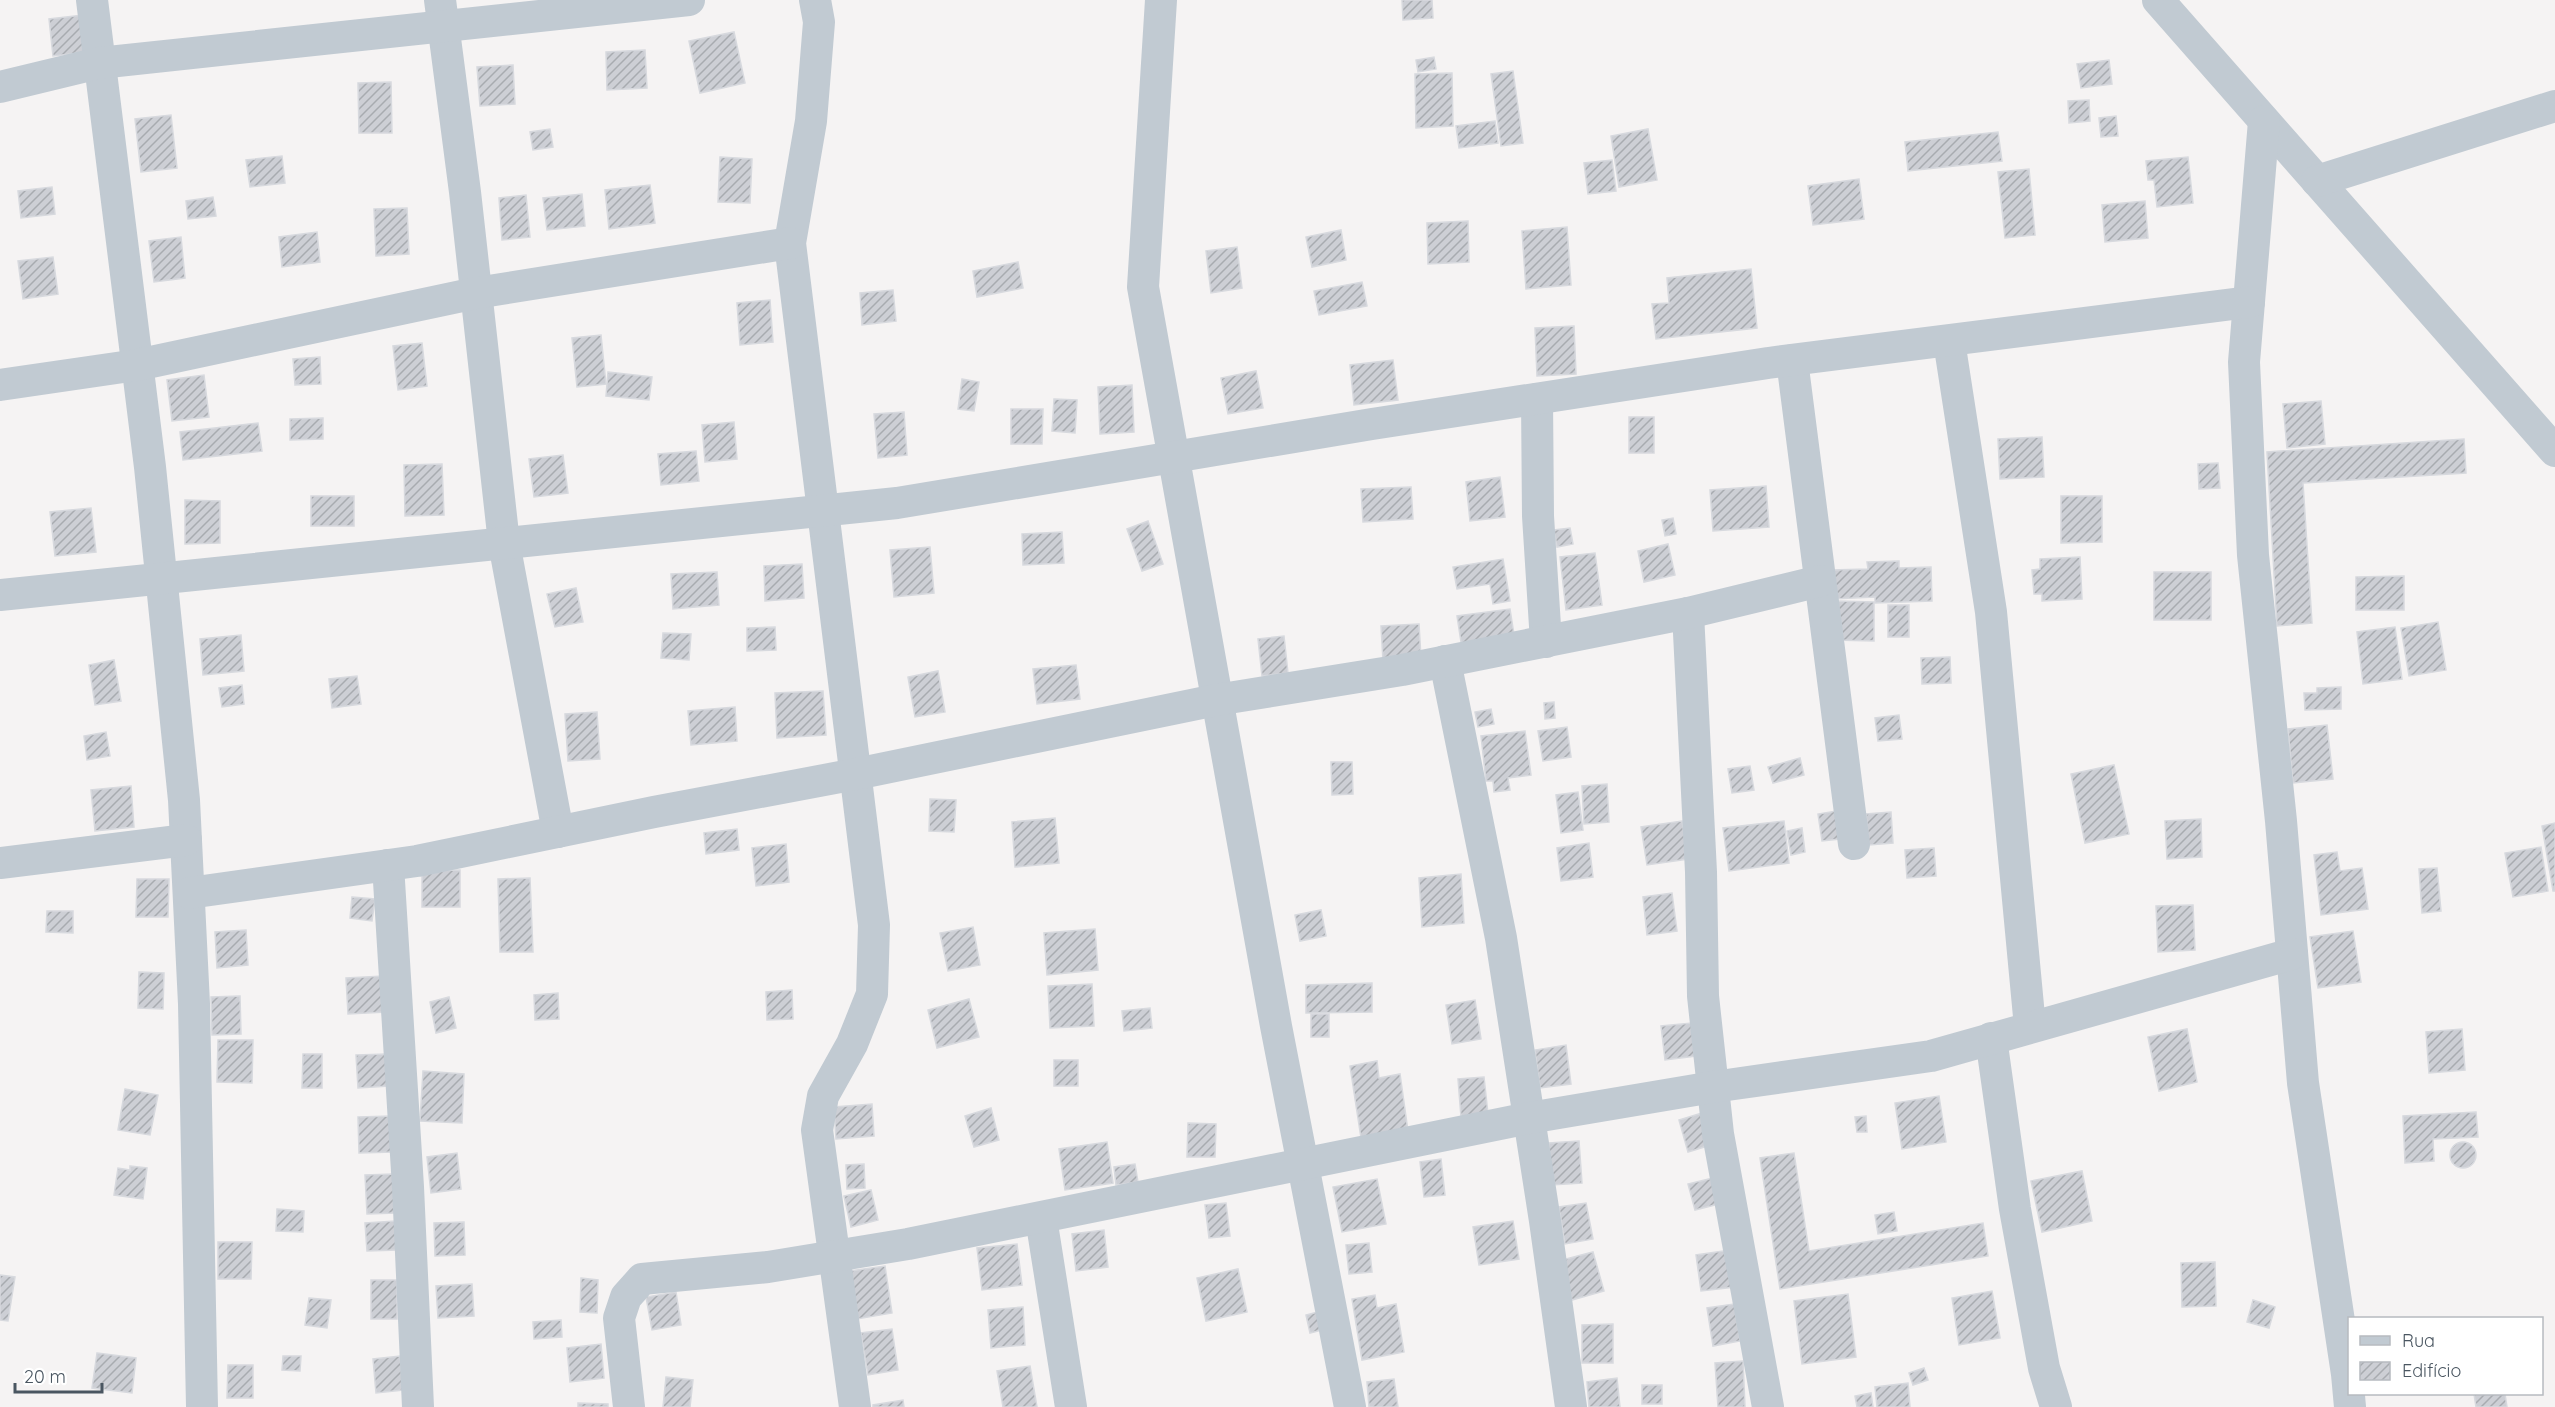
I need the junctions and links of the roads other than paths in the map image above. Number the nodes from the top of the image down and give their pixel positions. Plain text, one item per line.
1 (92, 0) edge
2 (689, 0) edge
3 (815, 0) edge
4 (1161, 0) edge
5 (2158, 0) edge
6 (442, 13) edge
7 (99, 63) junction
8 (0, 87) edge
9 (2555, 106) edge
10 (2264, 121) junction
11 (2317, 181) junction
12 (790, 243) junction
13 (476, 293) junction
14 (2249, 302) junction
15 (1949, 341) junction
16 (1792, 360) junction
17 (137, 365) junction
18 (0, 385) edge
19 (1537, 399) junction
20 (2555, 451) edge
21 (1175, 457) junction
22 (821, 511) junction
23 (504, 543) junction
24 (162, 578) junction
25 (1820, 581) junction
26 (0, 595) edge
27 (1688, 613) junction
28 (1546, 642) junction
29 (1445, 662) junction
30 (1216, 700) junction
31 (856, 774) junction
32 (558, 832) junction
33 (186, 840) junction
34 (1854, 844) dead end
35 (0, 863) edge
36 (388, 865) junction
37 (189, 893) junction
38 (2292, 954) junction
39 (2030, 1027) junction
40 (1991, 1038) junction
41 (1713, 1087) junction
42 (1529, 1118) junction
43 (1303, 1163) junction
44 (1041, 1218) junction
45 (832, 1256) junction
46 (2348, 1374) edge
47 (202, 1407) edge
48 (417, 1407) edge
49 (629, 1407) edge
50 (855, 1407) edge
51 (1071, 1407) edge
52 (1350, 1407) edge
53 (1571, 1407) edge
54 (1768, 1407) edge
55 (2056, 1407) edge

1 - 7 street
2 - 6 street
3 - 12 street
4 - 21 street
5 - 10 street
6 - 7 street
6 - 13 street
7 - 8 street
7 - 17 street
9 - 11 street
10 - 11 street
10 - 14 street
11 - 20 street
12 - 13 street
12 - 22 street
13 - 17 street
13 - 23 street
14 - 15 street
14 - 38 street
15 - 16 street
15 - 39 street
16 - 19 street
16 - 25 street
17 - 18 street
17 - 24 street
19 - 21 street
19 - 28 street
21 - 22 street
21 - 30 street
22 - 23 street
22 - 31 street
23 - 24 street
23 - 32 street
24 - 26 street
24 - 33 street
25 - 27 street
25 - 34 street
27 - 28 street
27 - 41 street
28 - 29 street
29 - 30 street
29 - 42 street
30 - 31 street
30 - 43 street
31 - 32 street
31 - 45 street
32 - 36 street
33 - 35 street
33 - 37 street
36 - 37 street
36 - 48 street
37 - 47 street
38 - 39 street
38 - 46 street
39 - 40 street
40 - 41 street
40 - 55 street
41 - 42 street
41 - 54 street
42 - 43 street
42 - 53 street
43 - 44 street
43 - 52 street
44 - 45 street
44 - 51 street
45 - 49 street
45 - 50 street

